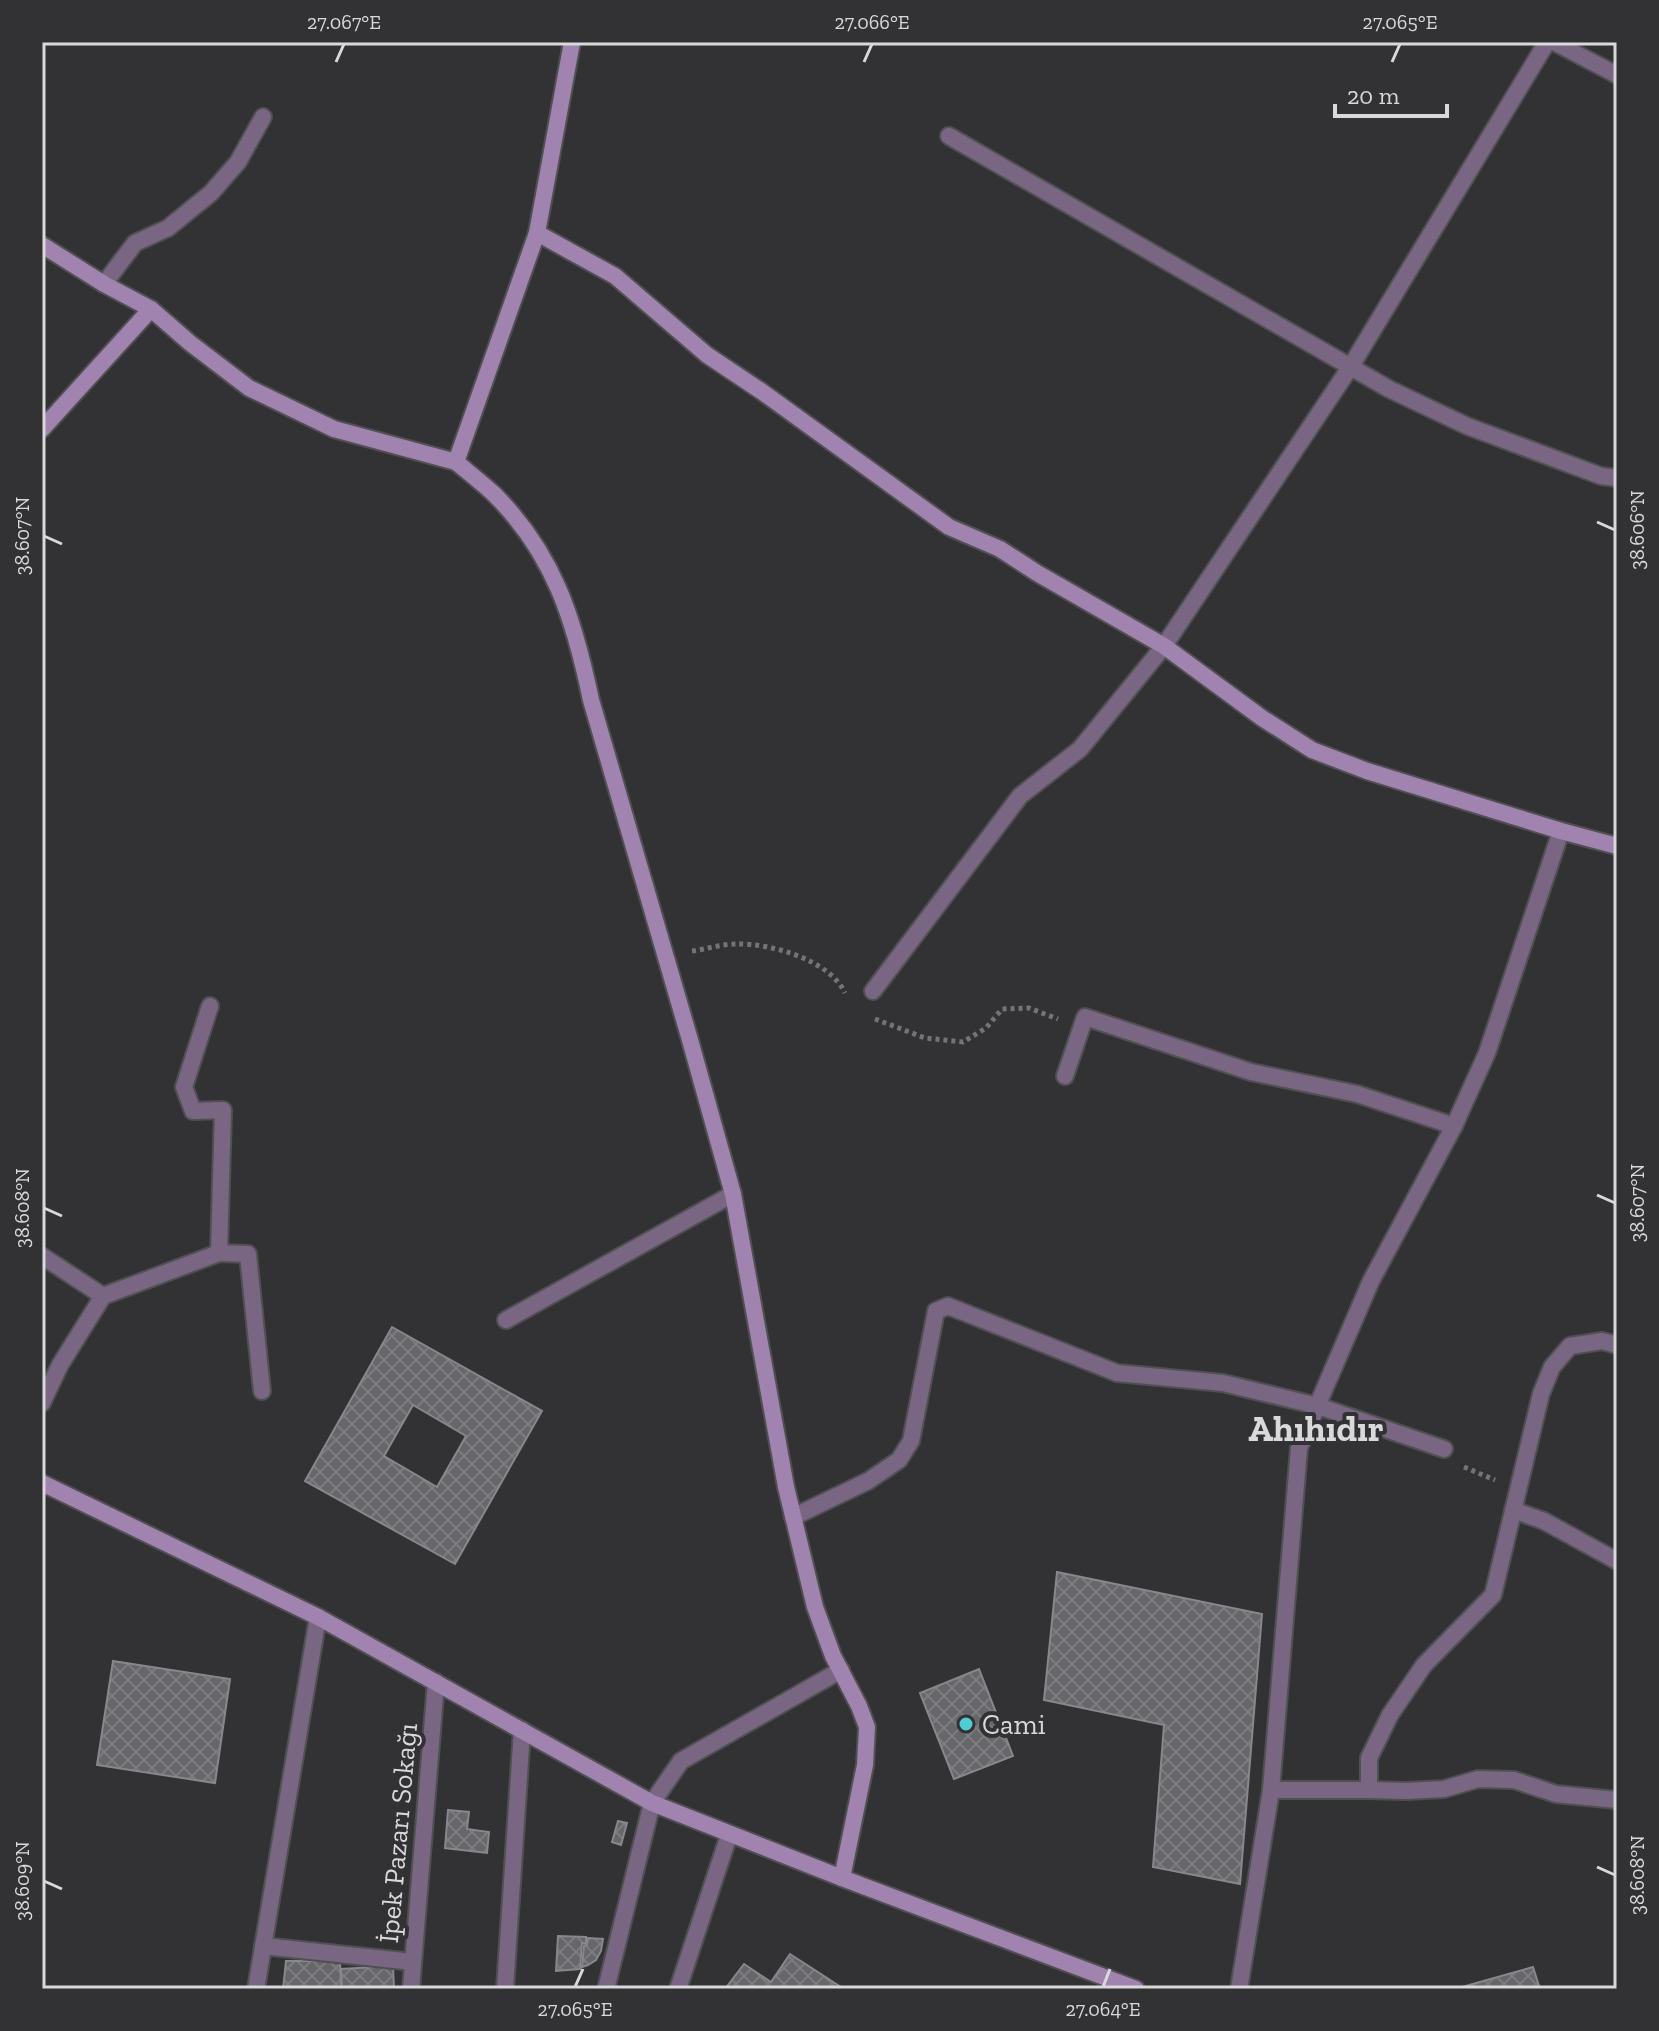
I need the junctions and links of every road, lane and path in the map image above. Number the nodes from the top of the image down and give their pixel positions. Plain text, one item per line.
1 (572, 42) edge
2 (1547, 42) edge
3 (1554, 42) edge
4 (1617, 75) edge
5 (263, 117) dead end
6 (949, 136) dead end
7 (537, 233) junction
8 (42, 245) edge
9 (104, 284) junction
10 (151, 309) junction
11 (1351, 366) junction
12 (42, 429) edge
13 (456, 462) junction
14 (1617, 478) edge
15 (1164, 646) junction
16 (1561, 831) junction
17 (1617, 846) edge
18 (873, 991) dead end
19 (210, 1006) dead end
20 (1065, 1076) dead end
21 (1454, 1126) junction
22 (733, 1194) junction
23 (219, 1253) junction
24 (42, 1256) edge
25 (103, 1296) junction
26 (506, 1320) dead end
27 (1617, 1345) edge
28 (262, 1391) dead end
29 (42, 1403) edge
30 (1318, 1406) junction
31 (1444, 1449) joint
32 (42, 1483) edge
33 (1518, 1490) junction
34 (1513, 1510) junction
35 (793, 1517) junction
36 (1617, 1561) edge
37 (318, 1617) junction
38 (841, 1670) junction
39 (436, 1682) junction
40 (522, 1730) junction
41 (1271, 1790) junction
42 (1369, 1790) junction
43 (1617, 1800) edge
44 (652, 1803) junction
45 (729, 1835) junction
46 (842, 1878) junction
47 (263, 1946) junction
48 (413, 1962) junction
49 (256, 1989) edge
50 (411, 1989) edge
51 (505, 1989) edge
52 (606, 1989) edge
53 (678, 1989) edge
54 (1136, 1989) edge
55 (1239, 1989) edge

1 - 7 street
2 - 11 street
3 - 4 street
5 - 9 street
6 - 11 street
7 - 13 street
7 - 15 street
8 - 9 street
9 - 10 street
10 - 12 street
10 - 13 street
11 - 14 street
11 - 15 street
13 - 22 street
15 - 16 street
15 - 18 street
16 - 17 street
16 - 21 street
19 - 23 street
20 - 21 street
21 - 30 street
22 - 26 street
22 - 35 street
23 - 25 street
23 - 28 street
24 - 25 street
25 - 29 street
27 - 33 street
30 - 31 street
30 - 35 street
30 - 41 street
31 - 33 path
32 - 37 street
33 - 34 street
34 - 36 street
34 - 42 street
35 - 38 street
37 - 39 street
37 - 47 street
38 - 44 street
38 - 46 street
39 - 40 street
39 - 48 street, İpek Pazarı Sokağı
40 - 44 street
40 - 51 street
41 - 42 street
41 - 55 street
42 - 43 street
44 - 45 street
44 - 52 street
45 - 46 street
45 - 53 street
46 - 54 street
47 - 48 street
47 - 49 street
48 - 50 street, İpek Pazarı Sokağı

